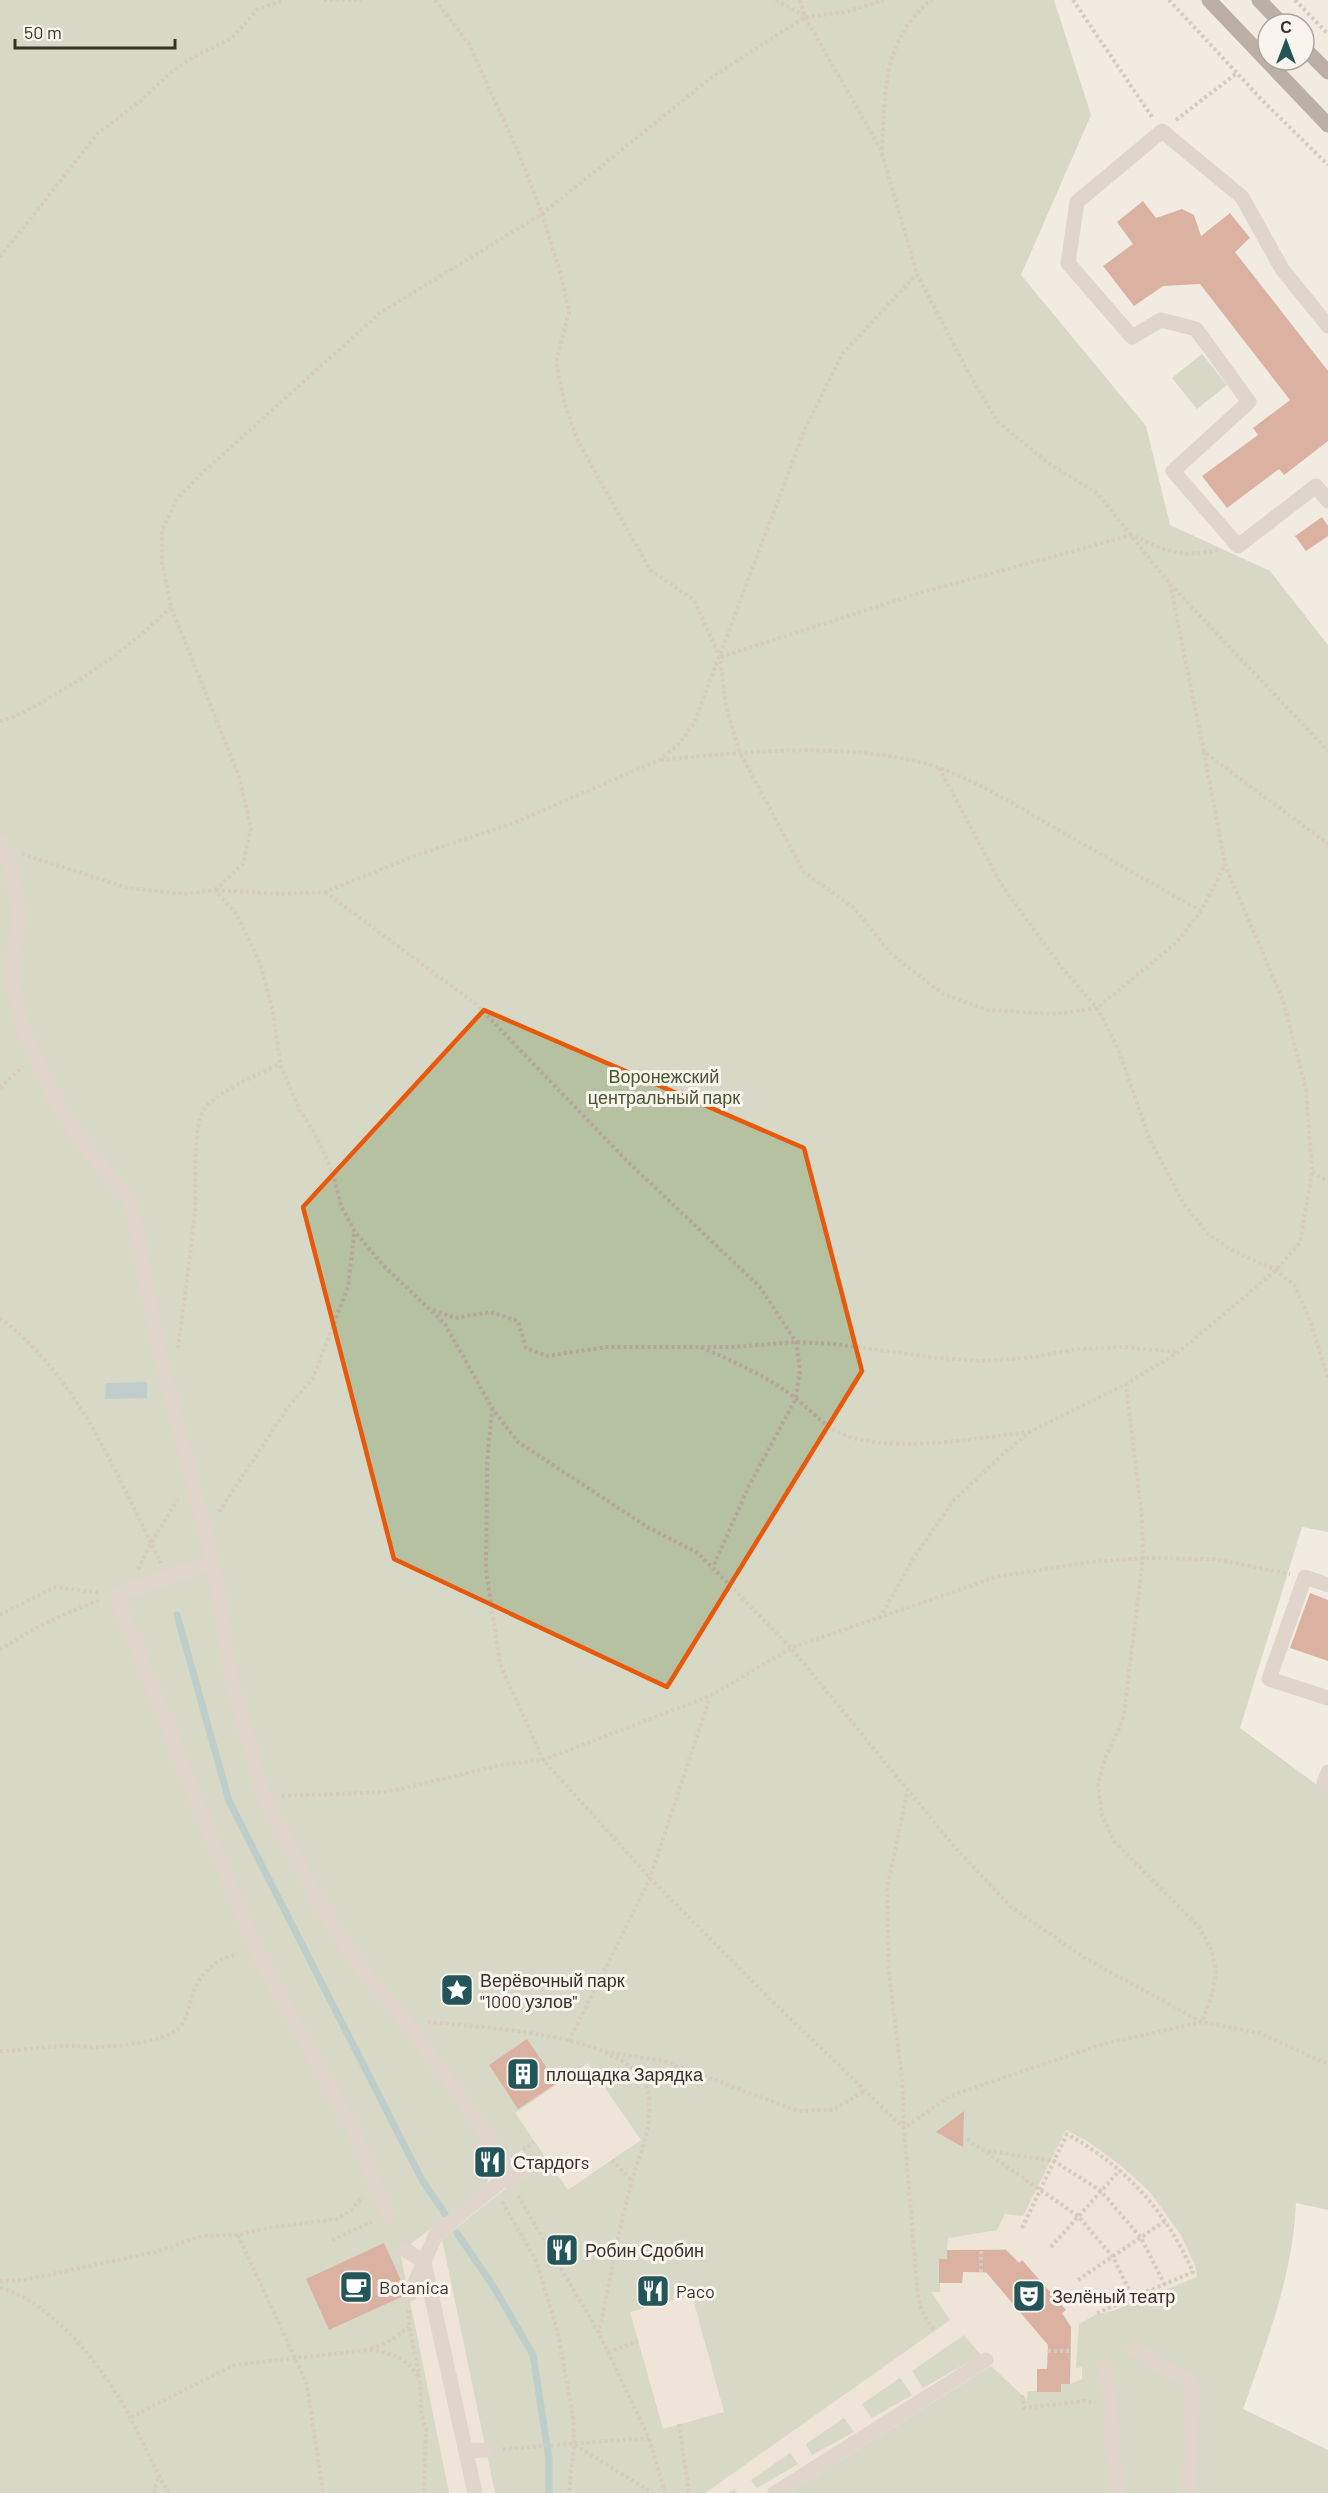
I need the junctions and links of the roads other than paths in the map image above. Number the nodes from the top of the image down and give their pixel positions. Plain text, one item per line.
1 (1209, 0) edge
2 (1259, 0) edge
3 (1270, 12) edge
4 (1316, 60) edge
5 (1328, 72) edge
6 (1328, 125) edge
7 (1328, 326) edge
8 (1328, 501) edge
9 (1, 845) edge
10 (213, 1562) junction
11 (1328, 1585) edge
12 (1328, 1698) edge
13 (1328, 1772) edge
14 (1328, 1785) edge
15 (534, 2167) dead end
16 (508, 2181) junction
17 (497, 2194) road end
18 (388, 2215) road end
19 (404, 2249) dead end
20 (424, 2262) junction
21 (403, 2265) dead end
22 (410, 2294) road end
23 (1132, 2349) dead end
24 (986, 2360) dead end
25 (1105, 2368) dead end
26 (487, 2450) road end
27 (466, 2451) junction
28 (475, 2493) edge
29 (775, 2493) edge
30 (1118, 2493) edge
31 (1188, 2493) edge

1 - 6 main road
2 - 3 main road
4 - 5 main road
7 - 8 street
9 - 10 street
10 - 16 street
10 - 18 street
11 - 12 street
13 - 14 street
15 - 16 street
16 - 17 street
16 - 20 street
19 - 20 street
20 - 21 street
20 - 22 street
20 - 27 street
23 - 31 street
24 - 29 street
25 - 30 street
26 - 27 street
27 - 28 street

